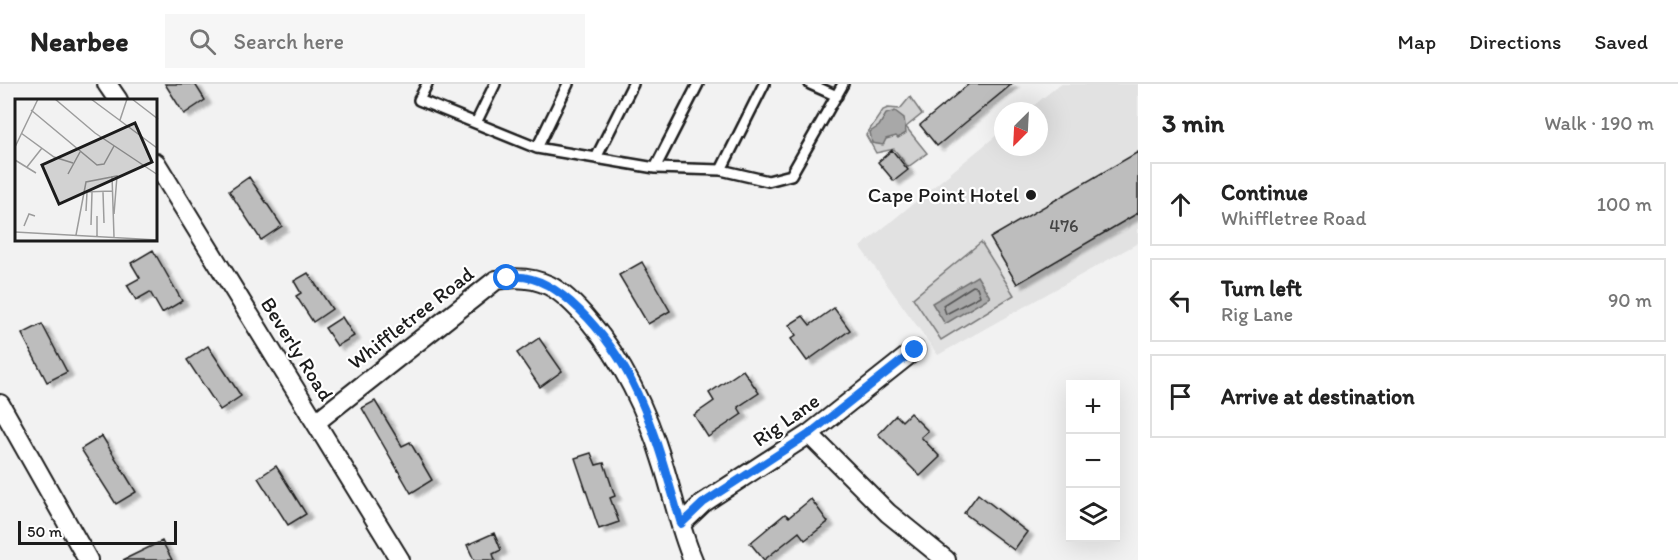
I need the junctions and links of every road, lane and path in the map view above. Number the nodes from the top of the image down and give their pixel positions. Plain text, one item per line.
1 (108, 84) edge
2 (427, 84) edge
3 (495, 84) edge
4 (568, 84) edge
5 (633, 84) edge
6 (698, 84) edge
7 (764, 84) edge
8 (810, 84) edge
9 (843, 84) edge
10 (837, 96) junction
11 (117, 99) edge
12 (476, 123) junction
13 (537, 148) junction
14 (596, 158) junction
15 (158, 166) edge
16 (655, 168) junction
17 (721, 170) junction
18 (915, 350) dead end
19 (0, 404) edge
20 (316, 422) junction
21 (809, 434) junction
22 (681, 524) junction
23 (88, 560) edge
24 (400, 560) edge
25 (693, 560) edge
26 (946, 560) edge

1 - 11 street
2 - 12 lane
3 - 12 lane
4 - 13 lane
5 - 14 lane
6 - 16 lane
7 - 17 lane
8 - 10 lane
9 - 10 lane
10 - 17 lane
12 - 13 lane
13 - 14 lane
14 - 16 lane
15 - 20 street, Beverly Road
16 - 17 lane
18 - 21 street, Rig Lane
19 - 23 street
20 - 22 street, Whiffletree Road
20 - 24 street, Beverly Road
21 - 22 street, Rig Lane
21 - 26 street
22 - 25 street, Whiffletree Road

